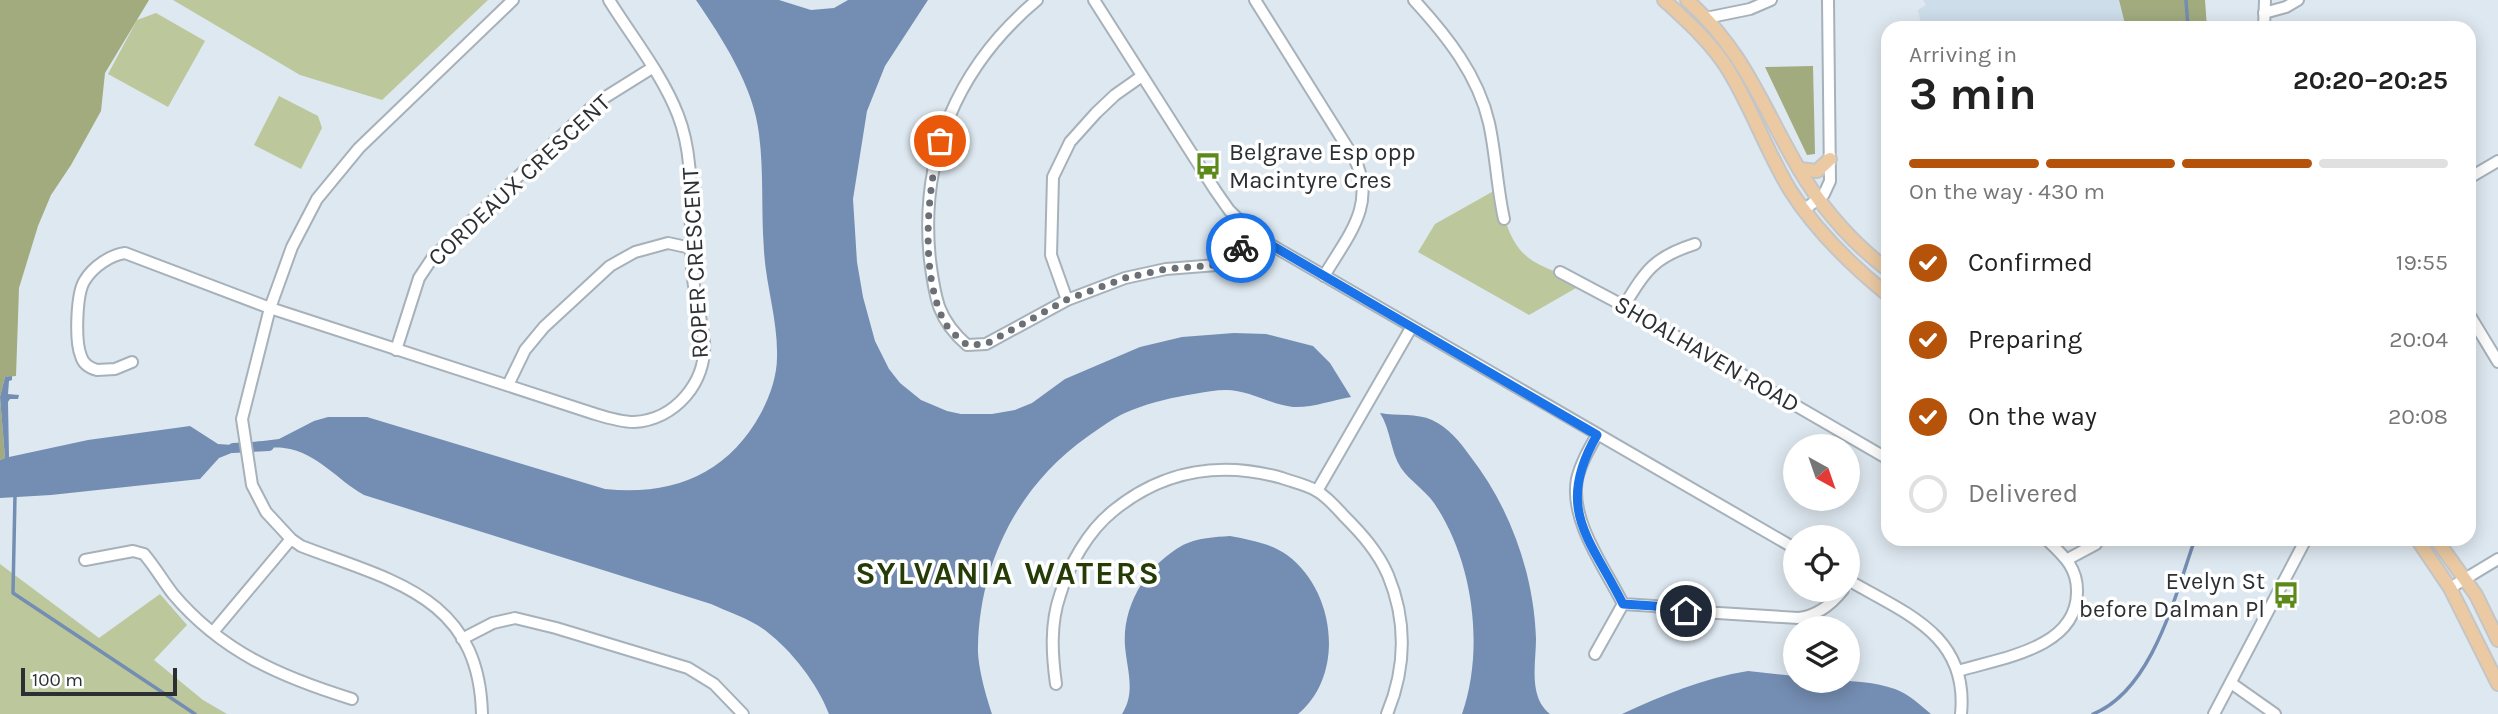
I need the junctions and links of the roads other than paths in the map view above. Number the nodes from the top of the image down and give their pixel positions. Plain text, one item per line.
1 (513, 0) edge
2 (609, 0) edge
3 (1037, 0) edge
4 (1094, 0) edge
5 (1255, 0) edge
6 (1414, 0) edge
7 (1664, 0) edge
8 (1687, 0) edge
9 (1770, 0) edge
10 (1828, 0) edge
11 (2264, 0) edge
12 (2298, 0) edge
13 (2264, 13) junction
14 (1706, 18) junction
15 (2264, 21) edge
16 (652, 68) junction
17 (1142, 76) junction
18 (1830, 159) junction
19 (2498, 161) edge
20 (1799, 169) junction
21 (2476, 174) edge
22 (1819, 198) junction
23 (1804, 210) junction
24 (1504, 219) dead end
25 (1254, 235) junction
26 (1695, 244) dead end
27 (691, 248) junction
28 (1881, 264) edge
29 (1560, 272) dead end
30 (1324, 276) junction
31 (1881, 289) edge
32 (1066, 300) junction
33 (1624, 306) junction
34 (270, 308) junction
35 (2476, 326) edge
36 (1411, 328) junction
37 (396, 350) junction
38 (132, 362) dead end
39 (2498, 362) edge
40 (508, 385) junction
41 (1597, 435) junction
42 (1881, 455) edge
43 (1317, 491) junction
44 (291, 539) junction
45 (1783, 542) edge
46 (2054, 546) edge
47 (2092, 546) edge
48 (2302, 546) edge
49 (2422, 546) edge
50 (2442, 546) edge
51 (2068, 559) junction
52 (2498, 559) edge
53 (85, 560) dead end
54 (2466, 579) junction
55 (1860, 587) edge
56 (2450, 588) junction
57 (1833, 602) edge
58 (1623, 604) junction
59 (213, 632) junction
60 (462, 639) junction
61 (2498, 640) edge
62 (1595, 654) dead end
63 (1958, 671) junction
64 (2231, 683) junction
65 (1056, 684) dead end
66 (2498, 684) edge
67 (352, 699) dead end
68 (482, 714) edge
69 (743, 714) edge
70 (1387, 714) edge
71 (1961, 714) edge
72 (2214, 714) edge
73 (2275, 714) edge

1 - 34 street
2 - 16 street, ROPER CRESCENT
3 - 32 street
4 - 17 street
5 - 30 street
6 - 24 street
7 - 23 main road
8 - 14 main road
9 - 14 street
10 - 18 street
11 - 13 street
12 - 13 street
13 - 15 street
14 - 20 main road
16 - 27 street, ROPER CRESCENT
16 - 37 street, CORDEAUX CRESCENT
17 - 25 street
17 - 32 street
18 - 20 main road
18 - 22 street
19 - 21 street
20 - 22 main road
22 - 23 street
22 - 28 main road
23 - 31 main road
25 - 30 street
25 - 32 street
26 - 33 street
27 - 40 street
27 - 40 street, ROPER CRESCENT
29 - 33 street, SHOALHAVEN ROAD
30 - 36 street
33 - 42 street, SHOALHAVEN ROAD
34 - 37 street, ROPER CRESCENT
34 - 38 street, ROPER CRESCENT
34 - 44 street
35 - 39 street
36 - 41 street
36 - 43 street
37 - 40 street, ROPER CRESCENT
41 - 45 street
41 - 58 street
43 - 65 street
43 - 70 street
44 - 59 street
44 - 60 street
46 - 51 street
47 - 51 street
48 - 64 street
49 - 56 main road
50 - 54 main road
51 - 63 street
52 - 54 street
53 - 59 street
54 - 56 street
54 - 61 main road
55 - 63 street
56 - 66 main road
57 - 58 street
58 - 62 street
59 - 67 street
60 - 68 street
60 - 69 street
63 - 71 street
64 - 72 street
64 - 73 street

